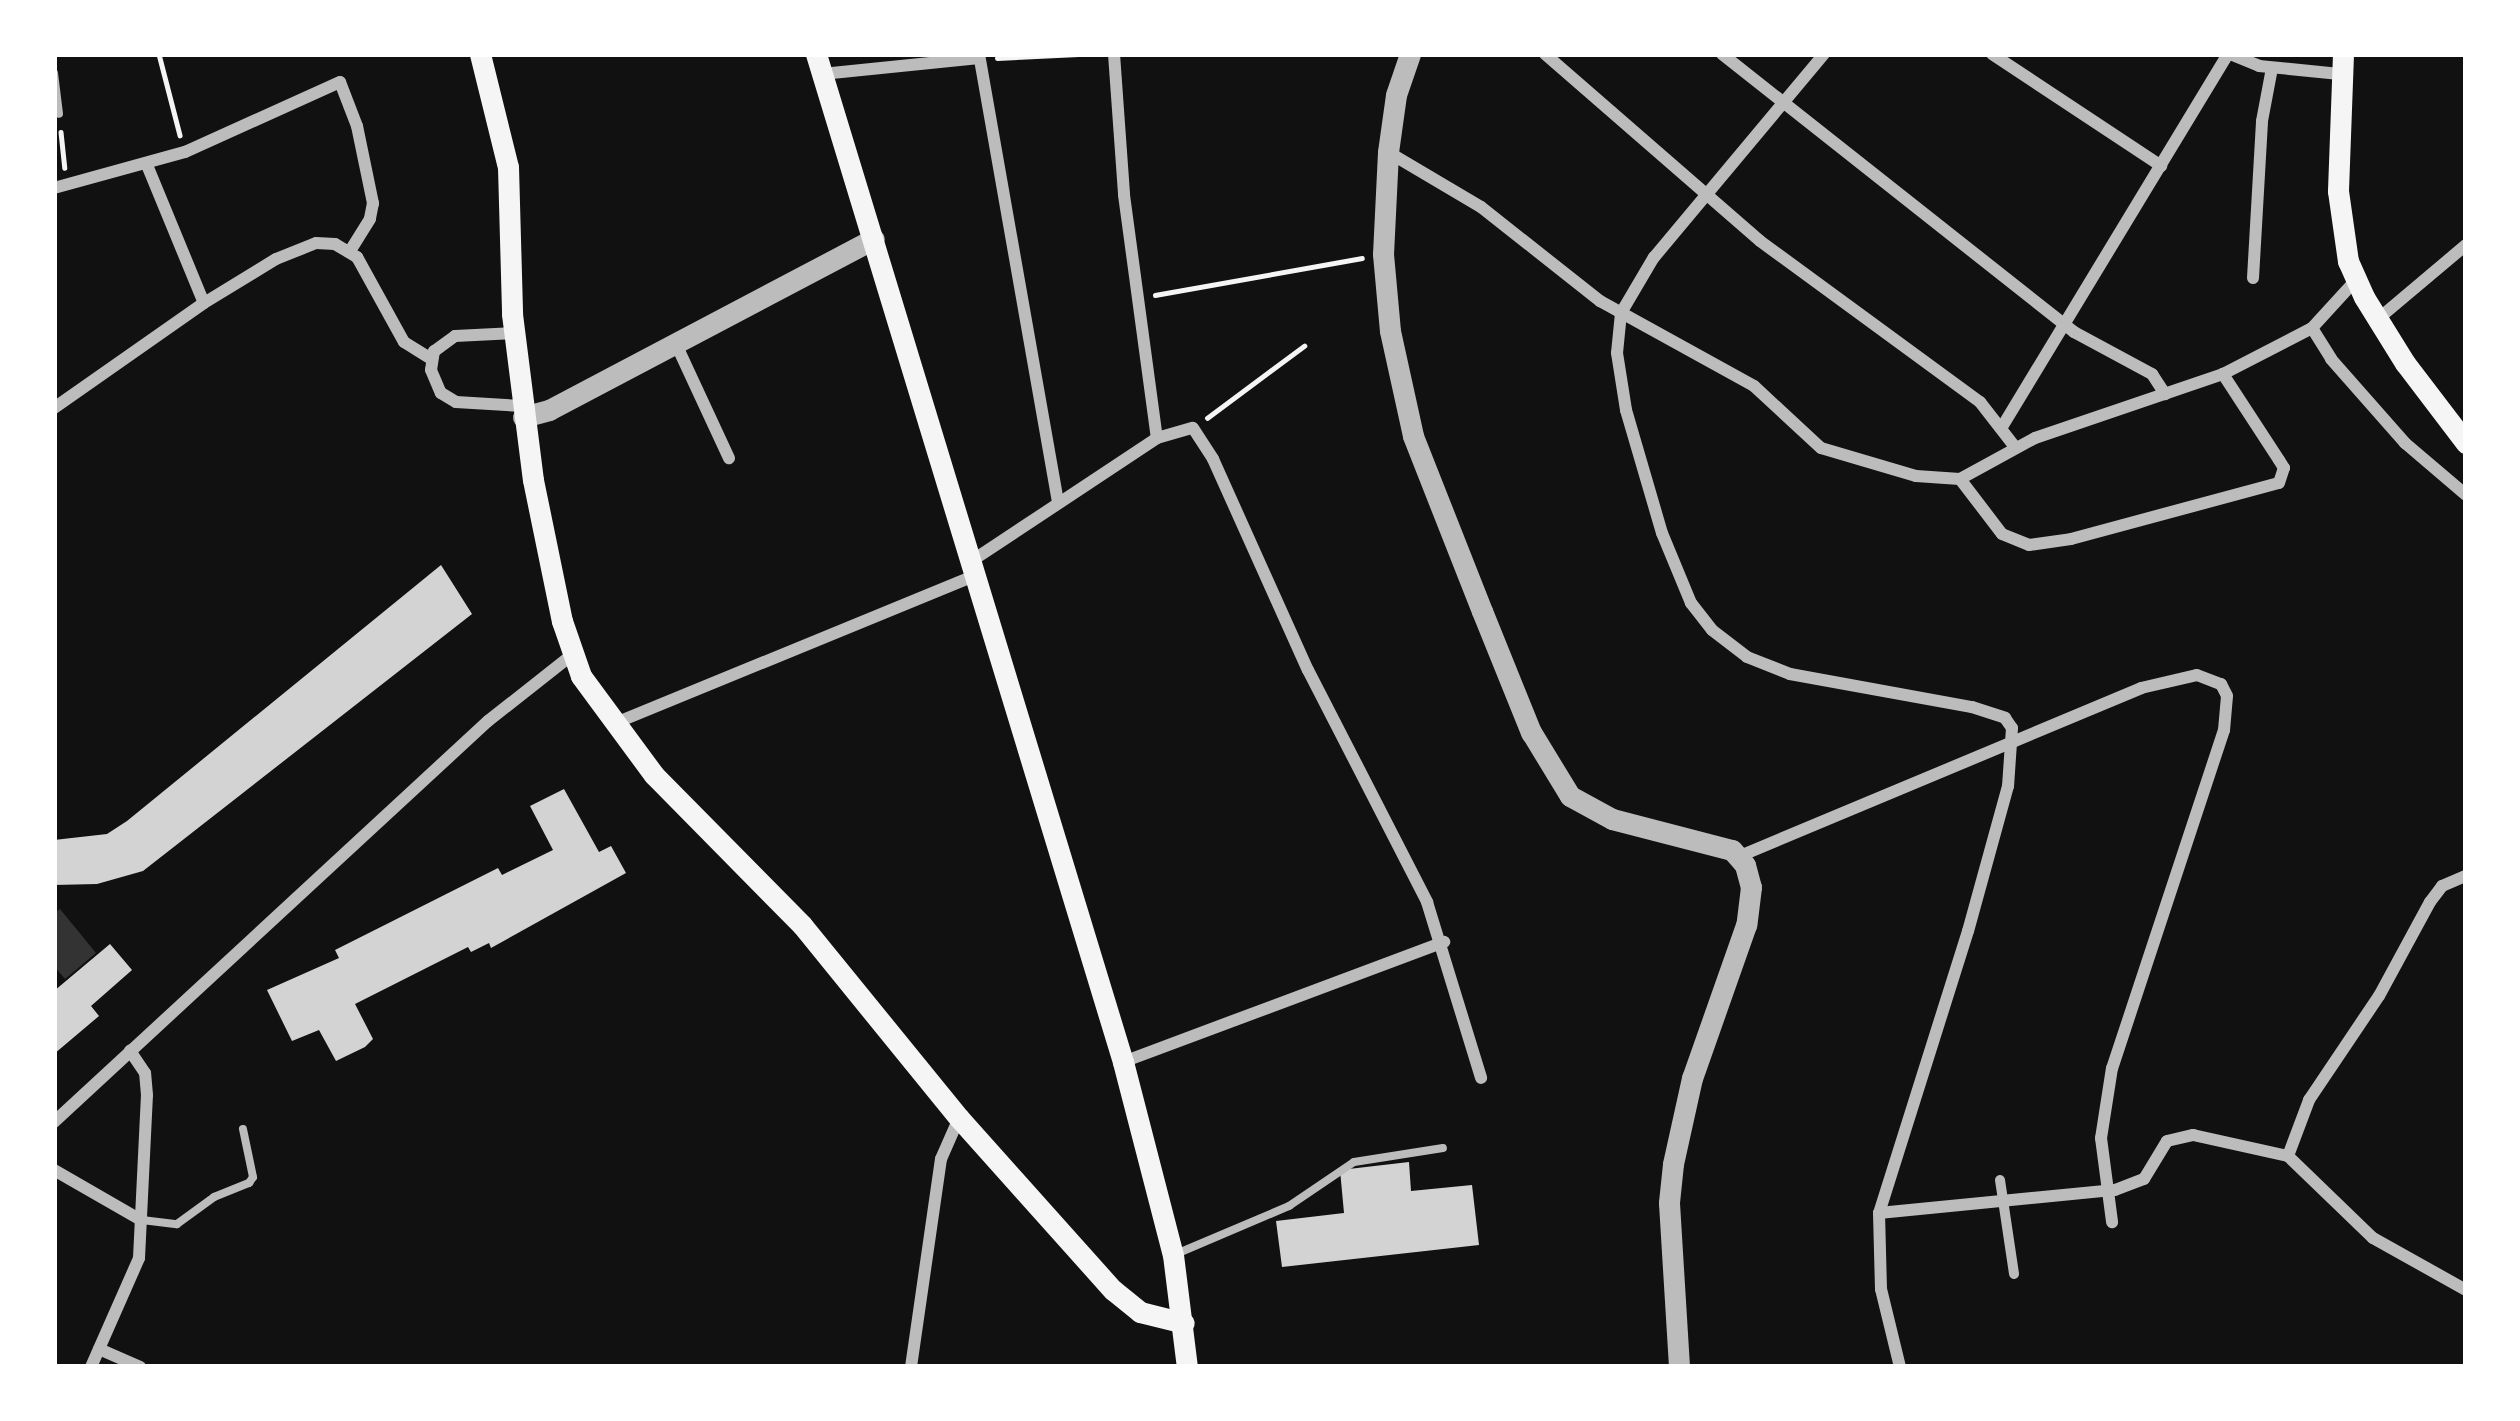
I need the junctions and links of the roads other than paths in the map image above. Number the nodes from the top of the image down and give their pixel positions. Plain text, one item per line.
1 (481, 54) edge
2 (1114, 54) edge
3 (1410, 54) edge
4 (1545, 54) edge
5 (1722, 54) edge
6 (1824, 54) edge
7 (1992, 54) edge
8 (2229, 54) edge
9 (979, 56) edge
10 (819, 64) edge
11 (2342, 64) edge
12 (2272, 68) junction
13 (54, 73) edge
14 (1784, 103) junction
15 (58, 114) road end
16 (1388, 152) junction
17 (147, 165) junction
18 (2161, 166) junction
19 (60, 187) edge
20 (1703, 193) junction
21 (874, 239) junction
22 (2466, 245) edge
23 (350, 251) junction
24 (2253, 278) dead end
25 (2356, 281) junction
26 (204, 303) junction
27 (1621, 313) junction
28 (2378, 319) junction
29 (2063, 323) junction
30 (2312, 328) junction
31 (514, 333) junction
32 (676, 344) junction
33 (431, 359) junction
34 (2223, 374) junction
35 (2165, 394) junction
36 (54, 408) edge
37 (522, 412) junction
38 (2002, 427) junction
39 (1156, 438) junction
40 (2466, 443) edge
41 (2014, 447) junction
42 (729, 458) dead end
43 (1960, 479) junction
44 (2466, 495) edge
45 (1058, 502) junction
46 (972, 569) junction
47 (572, 655) junction
48 (612, 724) junction
49 (2012, 743) junction
50 (1740, 856) junction
51 (2466, 876) edge
52 (1444, 941) junction
53 (130, 1052) junction
54 (1123, 1062) junction
55 (1481, 1078) dead end
56 (959, 1118) junction
57 (54, 1122) edge
58 (243, 1129) dead end
59 (1443, 1148) dead end
60 (2288, 1156) junction
61 (54, 1170) edge
62 (2000, 1180) dead end
63 (2110, 1191) junction
64 (2003, 1204) junction
65 (1879, 1213) junction
66 (141, 1220) junction
67 (2112, 1222) dead end
68 (1173, 1255) junction
69 (2014, 1274) dead end
70 (2466, 1290) edge
71 (1184, 1322) junction
72 (99, 1348) junction
73 (91, 1367) edge
74 (140, 1367) edge
75 (911, 1367) edge
76 (1187, 1367) edge
77 (1679, 1367) edge
78 (1900, 1367) edge

1 - 31 main road
2 - 39 street
3 - 16 street
4 - 20 street
5 - 14 street
6 - 14 street
7 - 18 street
8 - 12 street
8 - 18 street
9 - 10 street
9 - 45 street
10 - 21 main road
11 - 12 street
11 - 25 main road
12 - 24 street
13 - 15 lane
14 - 20 street
14 - 29 street
16 - 27 street
16 - 50 street
17 - 19 street
17 - 23 street
17 - 26 street
18 - 29 street
20 - 27 street
20 - 38 street
21 - 32 street
21 - 46 main road
22 - 28 street
23 - 26 street
23 - 33 street
25 - 28 main road
25 - 30 street
26 - 36 street
27 - 43 street
27 - 49 street
28 - 40 main road
29 - 35 street
29 - 38 street
30 - 34 street
30 - 44 street
31 - 33 street
31 - 37 main road
32 - 37 street
32 - 42 street
33 - 37 street
34 - 35 street
34 - 43 street
35 - 41 street
37 - 47 main road
38 - 41 street
39 - 45 street
39 - 52 street
41 - 43 street
45 - 46 street
46 - 48 street
46 - 54 main road
47 - 48 main road
47 - 53 street
48 - 56 main road
49 - 50 street
49 - 63 street
49 - 65 street
50 - 77 street
51 - 60 street
52 - 54 street
52 - 55 street
53 - 57 street
53 - 66 street
54 - 68 main road
56 - 71 main road
56 - 75 street
58 - 66 lane
59 - 68 lane
60 - 63 street
60 - 70 street
61 - 66 street
62 - 64 street
63 - 64 street
63 - 67 street
64 - 65 street
64 - 69 street
65 - 78 street
66 - 72 street
68 - 71 main road
71 - 76 main road
72 - 73 street
72 - 74 street

